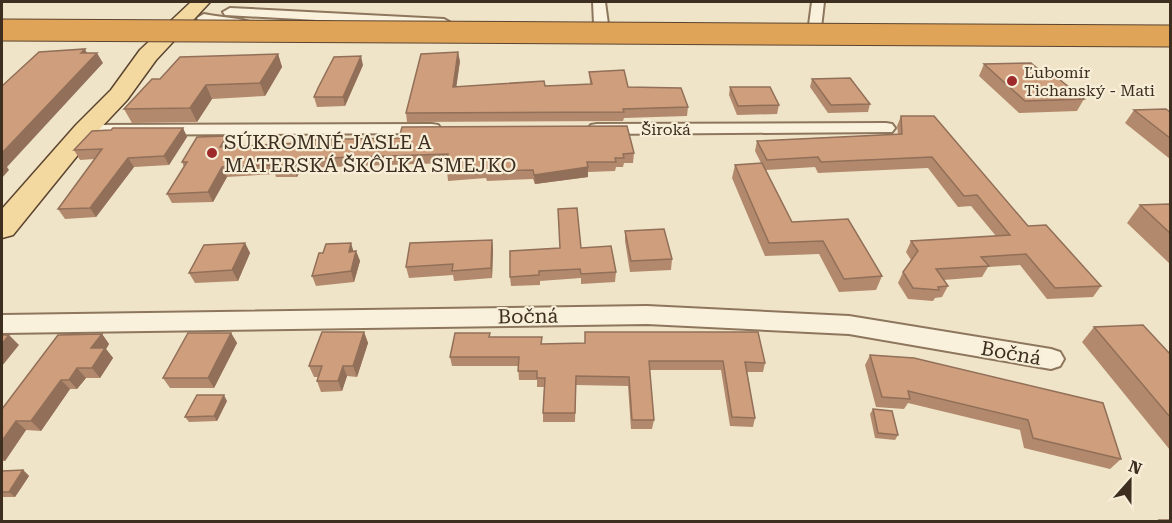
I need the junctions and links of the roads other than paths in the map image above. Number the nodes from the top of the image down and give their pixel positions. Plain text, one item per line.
1 (222, 2) edge
2 (599, 2) edge
3 (818, 2) edge
4 (196, 12) edge
5 (601, 24) junction
6 (816, 25) junction
7 (1170, 27) edge
8 (2, 30) edge
9 (1170, 36) edge
10 (2, 41) edge
11 (1170, 47) edge
12 (886, 128) dead end
13 (449, 129) edge
14 (579, 129) edge
15 (85, 130) junction
16 (2, 228) edge
17 (2, 324) edge
18 (1051, 359) dead end

1 - 4 main road
2 - 5 street
3 - 6 street
4 - 5 street
4 - 15 main road
5 - 6 street
6 - 7 street
8 - 9 highway, bridge
10 - 11 highway
12 - 14 street, Široká
13 - 15 street
15 - 16 main road
17 - 18 street, Bočná

